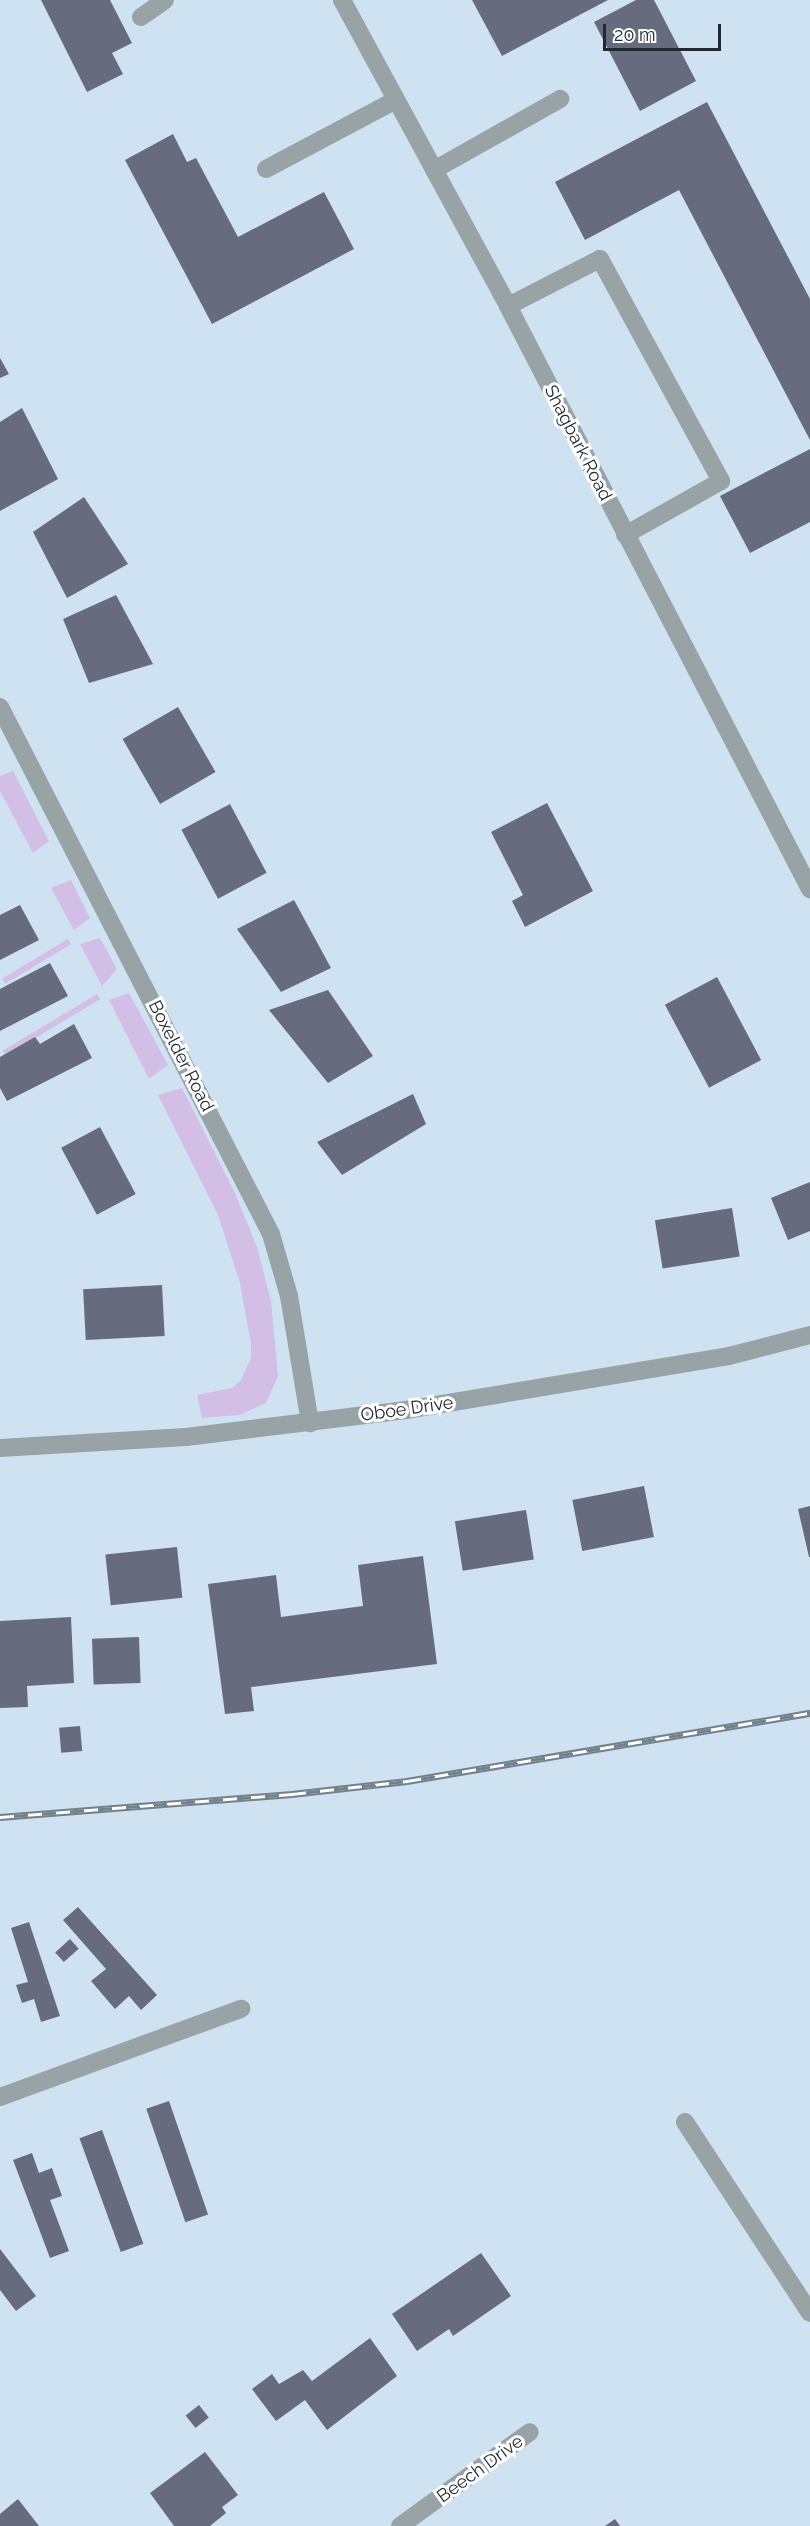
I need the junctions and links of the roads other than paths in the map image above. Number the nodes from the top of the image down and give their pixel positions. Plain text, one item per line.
1 (165, 0) edge
2 (342, 0) edge
3 (141, 17) dead end
4 (560, 99) dead end
5 (396, 100) junction
6 (266, 169) dead end
7 (434, 170) junction
8 (508, 306) junction
9 (625, 535) junction
10 (0, 707) edge
11 (805, 867) edge
12 (810, 889) edge
13 (810, 1335) edge
14 (310, 1423) junction
15 (0, 1448) edge
16 (241, 2009) dead end
17 (0, 2097) edge
18 (685, 2122) dead end
19 (810, 2313) edge
20 (530, 2432) dead end
21 (400, 2526) edge

1 - 3 street
2 - 5 street, Shagbark Road
4 - 7 street
5 - 6 street
5 - 7 street, Shagbark Road
7 - 8 street, Shagbark Road
8 - 9 street, Shagbark Road
8 - 9 street
9 - 11 street, Shagbark Road
10 - 14 street, Boxelder Road
11 - 12 street, Shagbark Road
13 - 14 street, Oboe Drive
14 - 15 street, Oboe Drive
16 - 17 street
18 - 19 street
20 - 21 street, Beech Drive

